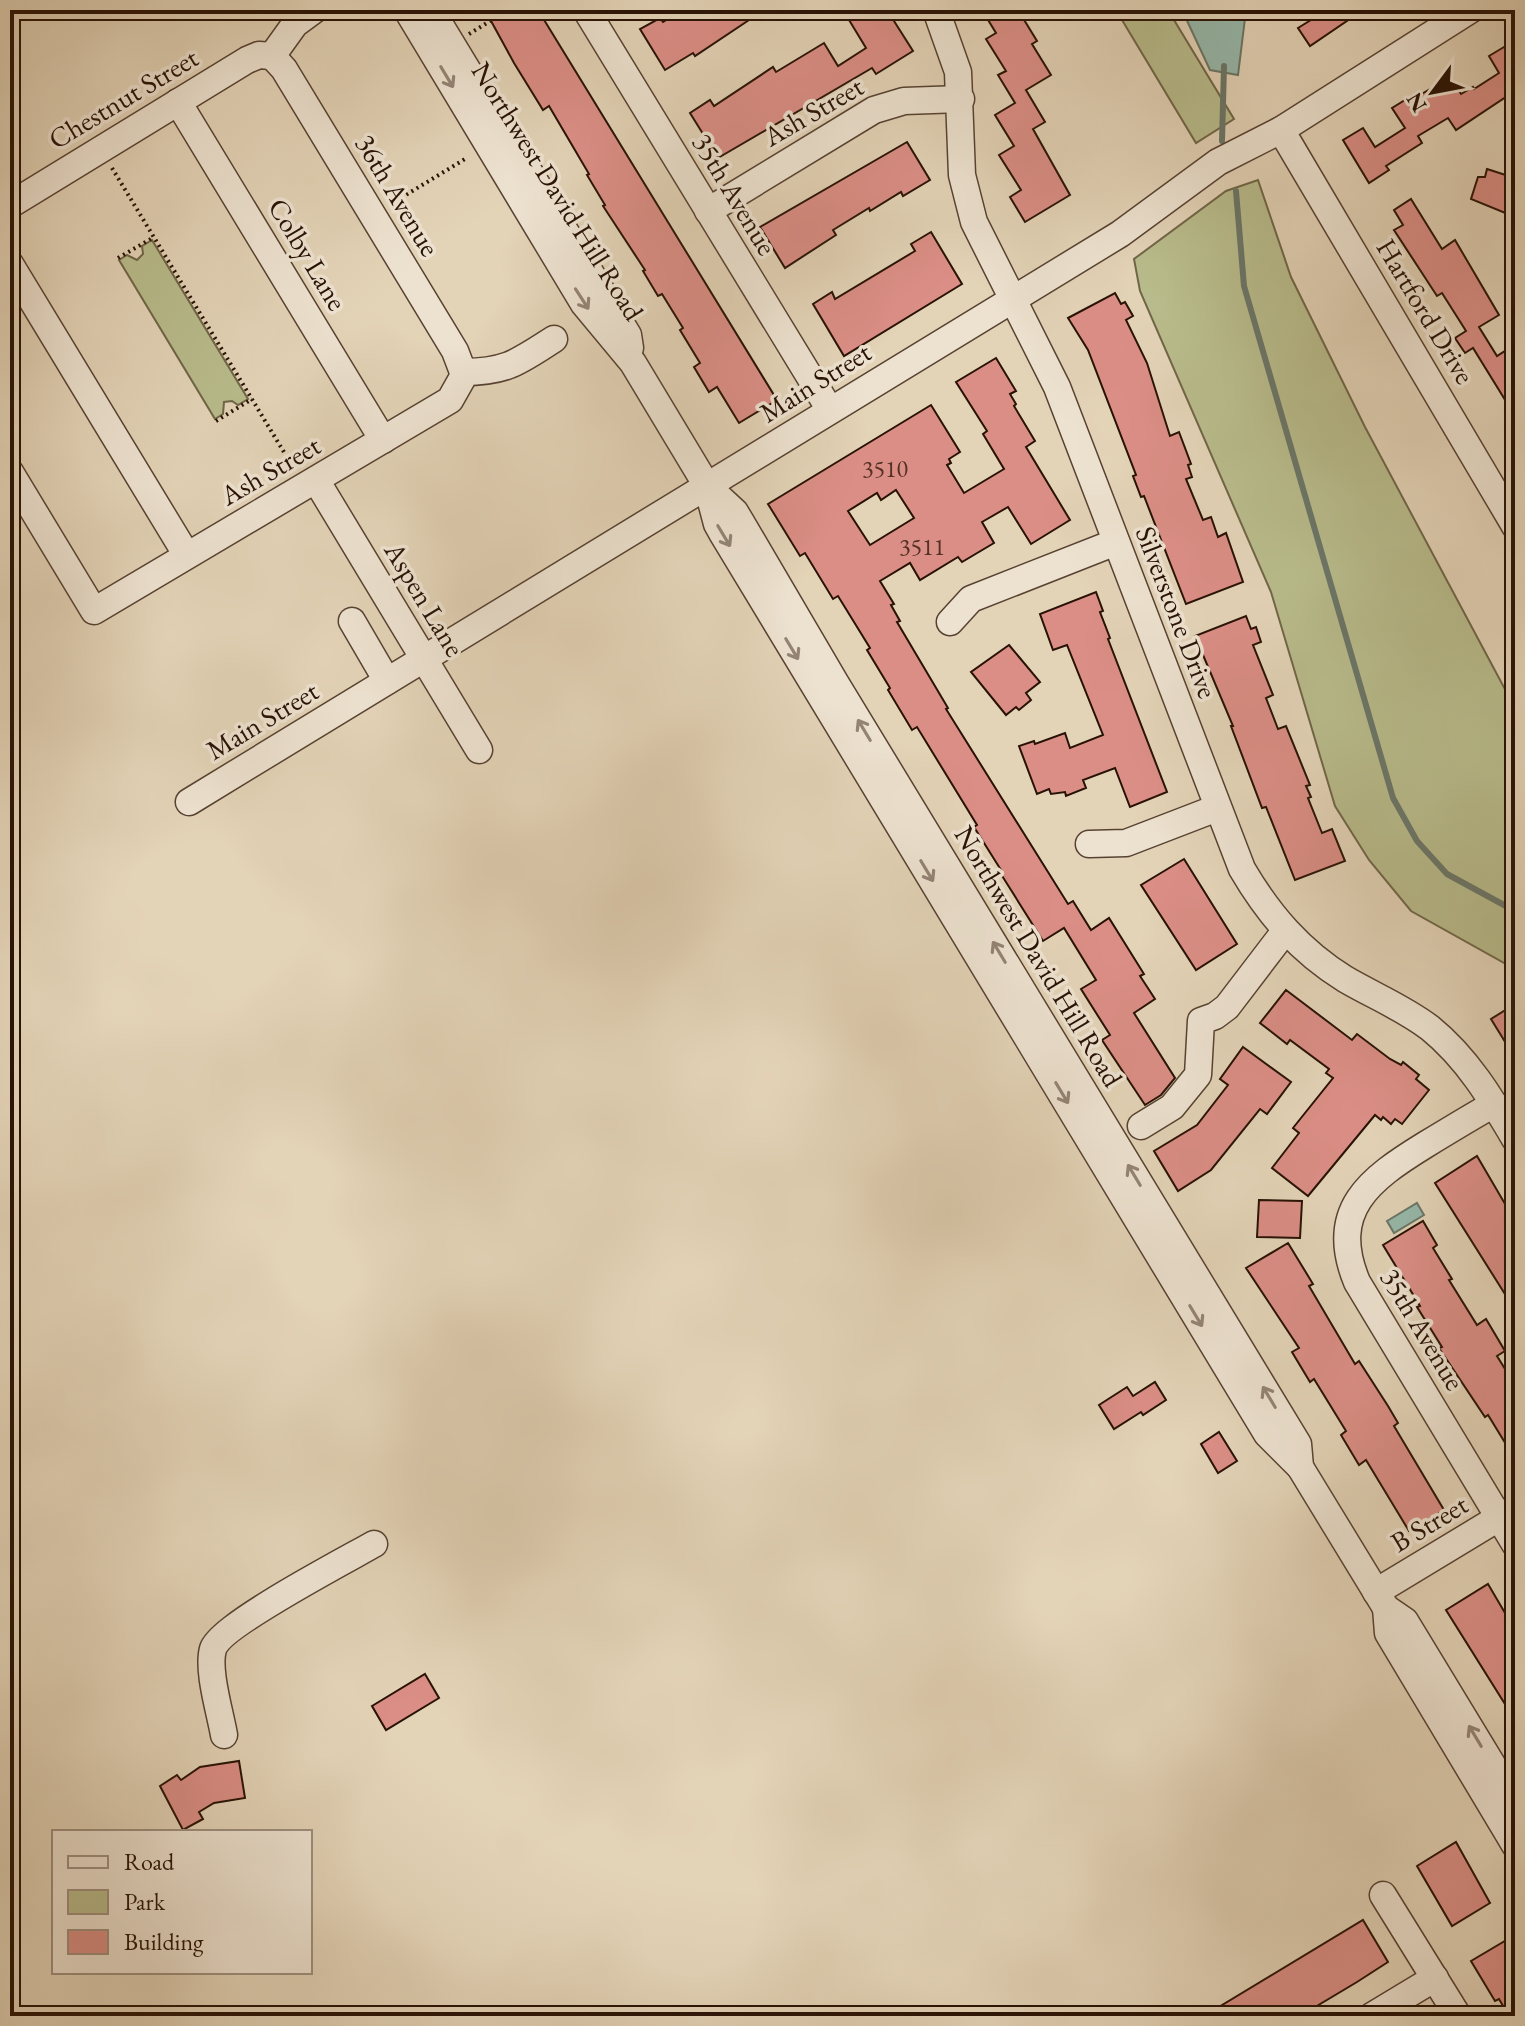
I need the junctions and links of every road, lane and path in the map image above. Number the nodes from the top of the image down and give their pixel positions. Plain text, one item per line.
1 (314, 10) edge
2 (407, 10) edge
3 (431, 10) edge
4 (508, 10) edge
5 (936, 10) edge
6 (1470, 10) edge
7 (592, 12) edge
8 (451, 44) junction
9 (272, 56) junction
10 (961, 99) junction
11 (178, 102) junction
12 (1281, 130) junction
13 (465, 159) dead end
14 (112, 168) dead end
15 (10, 205) edge
16 (385, 208) dead end
17 (708, 211) junction
18 (154, 237) junction
19 (118, 258) dead end
20 (10, 264) edge
21 (1013, 299) junction
22 (554, 339) dead end
23 (633, 363) junction
24 (463, 372) junction
25 (252, 399) junction
26 (830, 410) junction
27 (216, 421) dead end
28 (383, 440) junction
29 (293, 467) dead end
30 (10, 472) edge
31 (316, 480) junction
32 (707, 486) junction
33 (1515, 526) edge
34 (1116, 542) junction
35 (186, 554) junction
36 (352, 621) dead end
37 (950, 622) dead end
38 (424, 659) junction
39 (387, 681) junction
40 (479, 750) dead end
41 (189, 802) dead end
42 (1217, 808) junction
43 (1089, 844) dead end
44 (1285, 931) junction
45 (1494, 1104) junction
46 (1141, 1126) dead end
47 (1515, 1139) edge
48 (1507, 1513) edge
49 (374, 1544) dead end
50 (1515, 1544) edge
51 (1381, 1600) junction
52 (224, 1735) dead end
53 (1515, 1802) edge
54 (1515, 1845) edge
55 (1383, 1895) dead end
56 (1435, 1978) junction
57 (1372, 2016) edge
58 (1458, 2016) edge

1 - 9 street
2 -> 23 street, Northwest David Hill Road
3 - 8 street, Northwest David Hill Road
4 - 8 path
5 - 10 street, Silverstone Drive
6 - 12 street, Main Street
7 - 17 street, 35th Avenue
8 - 23 street, Northwest David Hill Road
9 - 11 street, Chestnut Street
9 - 24 street, 36th Avenue
10 - 17 street, Ash Street
10 - 21 street, Silverstone Drive
11 - 15 street, Chestnut Street
11 - 28 street, Colby Lane
12 - 21 street, Main Street
12 - 33 street, Hartford Drive
13 - 16 path
14 - 18 path
17 - 26 street, 35th Avenue
18 - 19 path
18 - 25 path
20 - 35 street
21 - 26 street, Main Street
21 - 34 street, Silverstone Drive
22 - 24 street
23 - 32 street, Northwest David Hill Road
24 - 28 street, Ash Street
25 - 27 path
25 - 29 path
26 - 32 street, Main Street
28 - 31 street, Ash Street
30 - 35 street, Ash Street
31 - 35 street, Ash Street
31 - 38 street, Aspen Lane
32 - 38 street, Main Street
32 - 51 street, Northwest David Hill Road
34 - 37 street
34 - 42 street, Silverstone Drive
36 - 39 street
38 - 39 street, Main Street
38 - 40 street, Aspen Lane
39 - 41 street, Main Street
42 - 43 street
42 - 44 street, Silverstone Drive
44 - 45 street, Silverstone Drive
44 - 46 street
45 - 47 street, Silverstone Drive
45 - 48 street, 35th Avenue
48 - 50 street, 35th Avenue
48 - 51 street, B Street
49 - 52 street
53 -> 51 street, Northwest David Hill Road
51 - 54 street, Northwest David Hill Road
55 - 56 street
56 - 57 street
56 - 58 street

